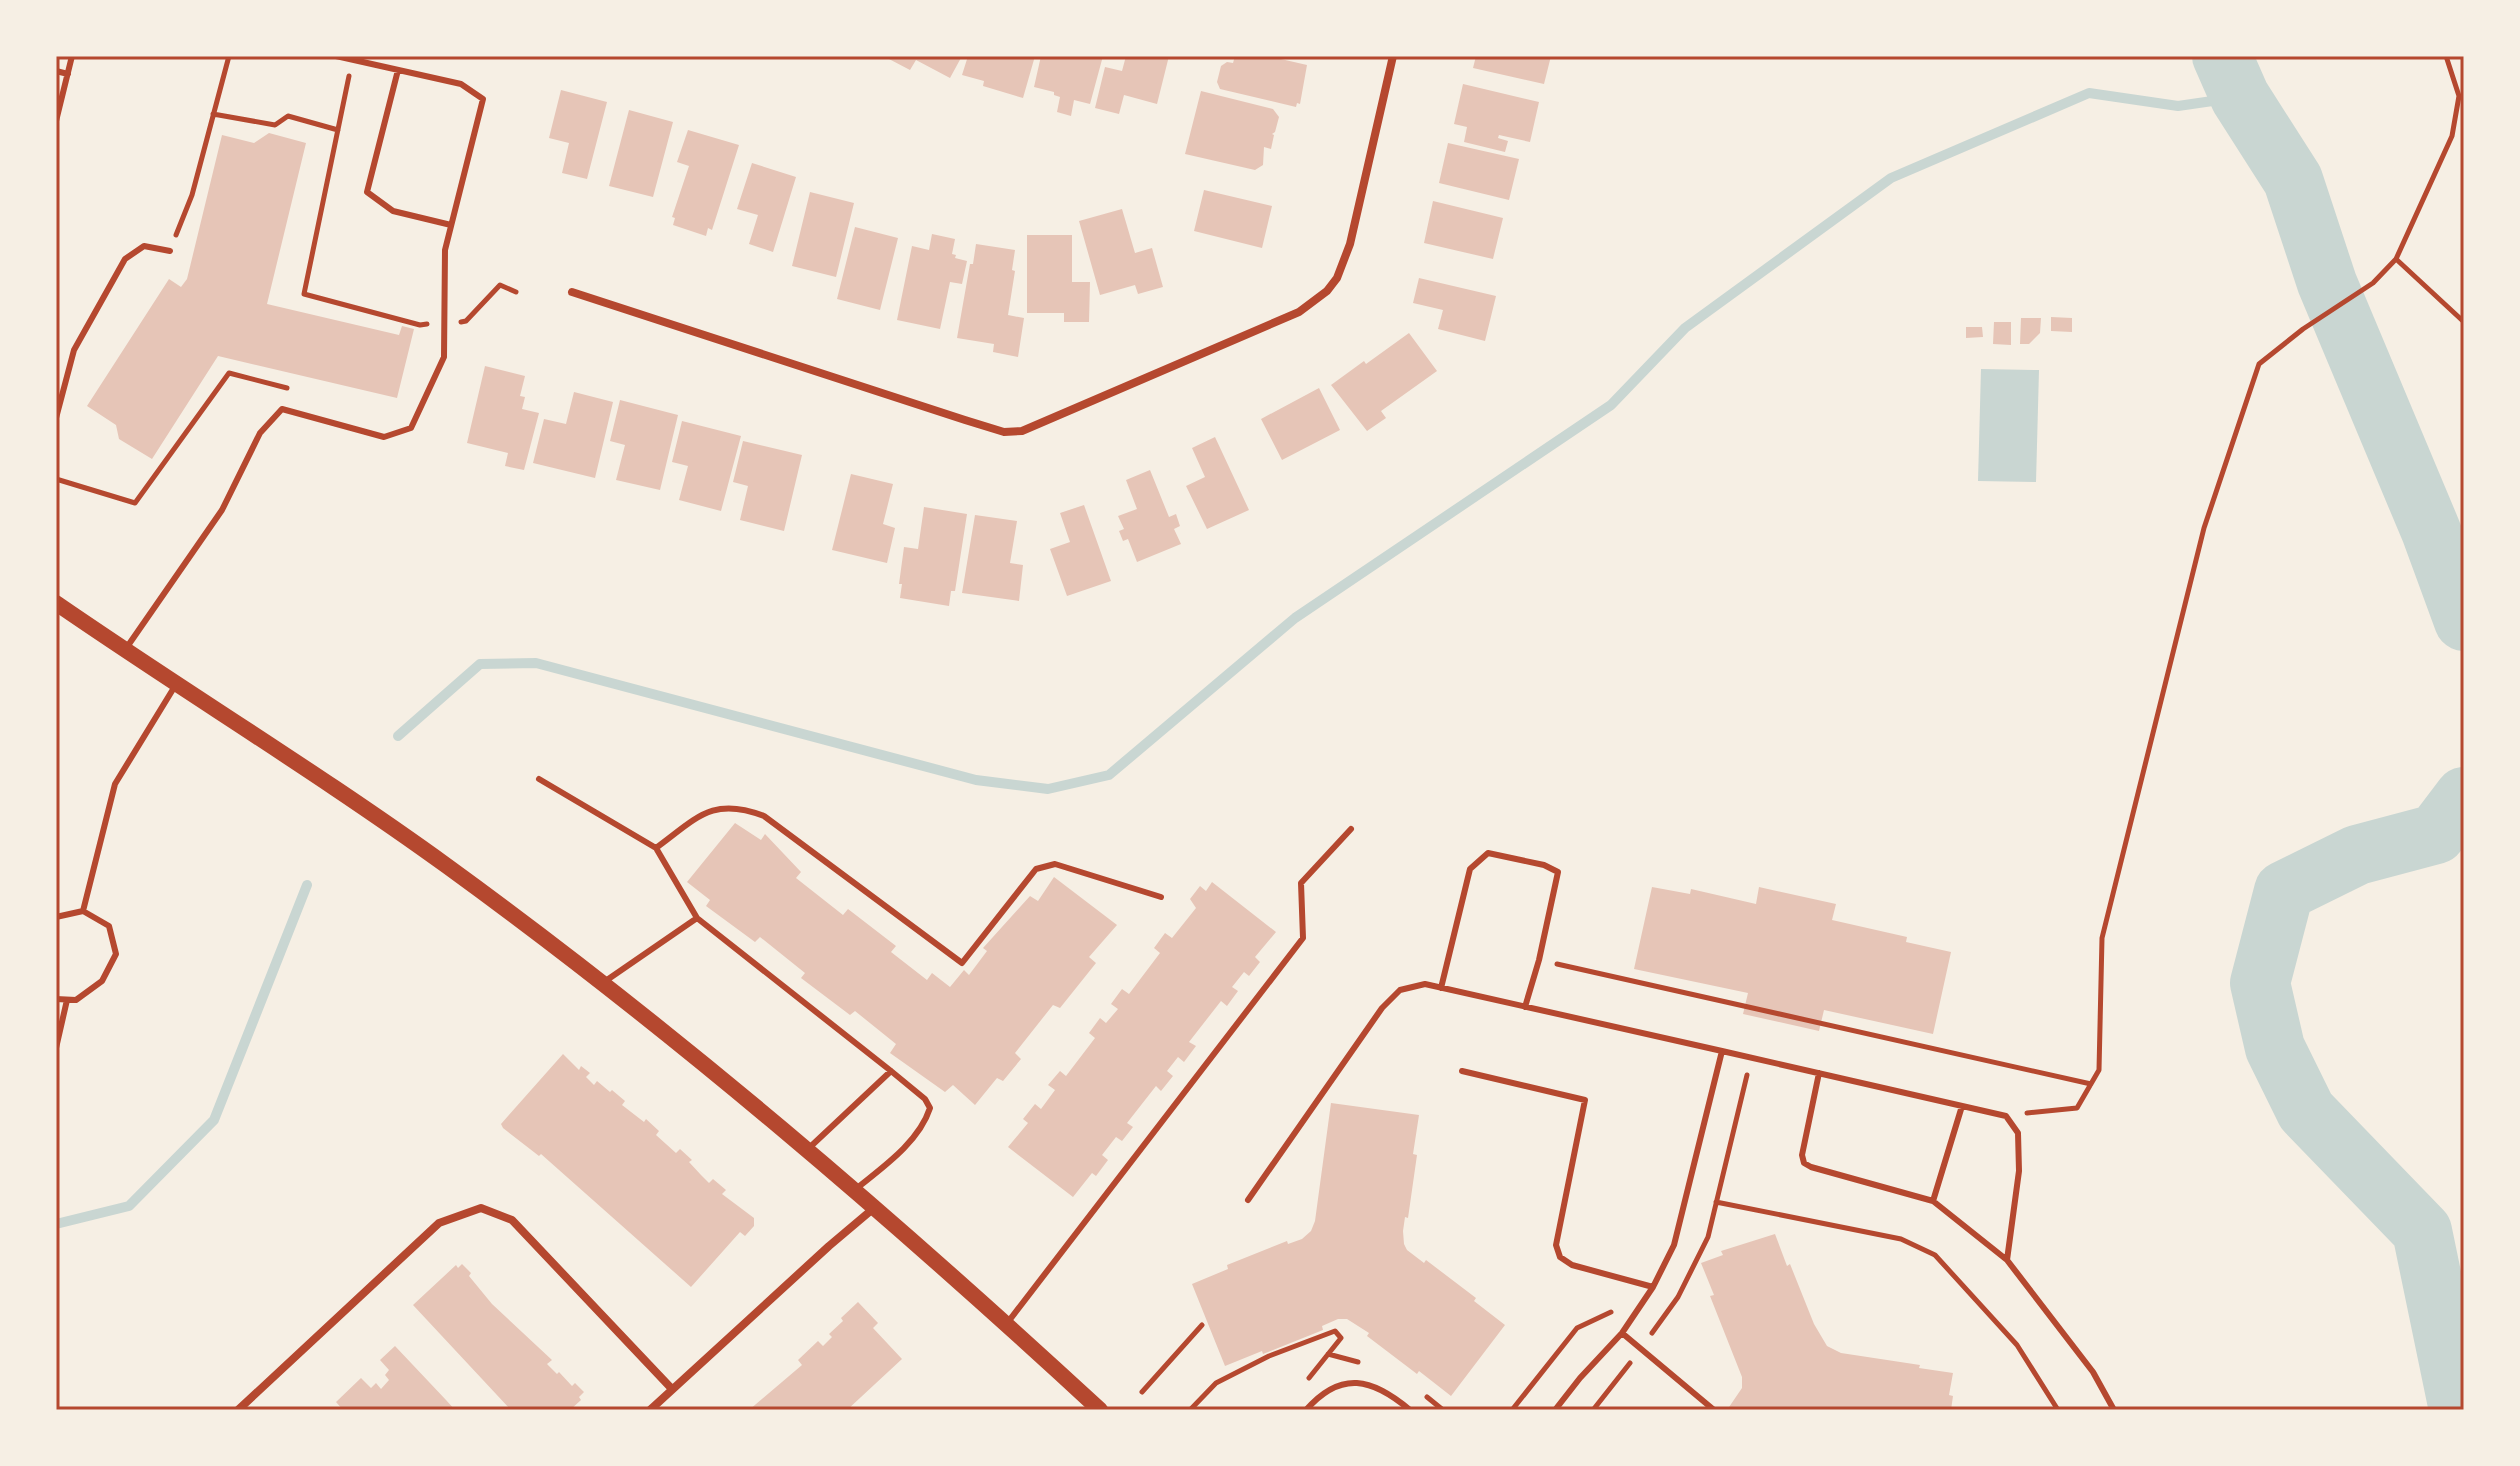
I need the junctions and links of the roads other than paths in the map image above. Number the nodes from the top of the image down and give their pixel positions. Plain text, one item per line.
1 (72, 56) edge
2 (336, 56) edge
3 (1393, 56) edge
4 (398, 70) junction
5 (56, 71) edge
6 (68, 74) junction
7 (56, 121) edge
8 (451, 225) junction
9 (170, 251) road end
10 (572, 292) dead end
11 (56, 418) edge
12 (56, 603) edge
13 (125, 650) junction
14 (177, 682) junction
15 (539, 779) dead end
16 (1351, 829) dead end
17 (656, 848) junction
18 (1161, 897) dead end
19 (83, 911) junction
20 (56, 917) edge
21 (697, 918) junction
22 (602, 984) junction
23 (1441, 988) junction
24 (56, 999) edge
25 (67, 1000) junction
26 (1525, 1007) junction
27 (56, 1048) edge
28 (1722, 1051) junction
29 (891, 1071) junction
30 (1462, 1071) dead end
31 (1819, 1073) junction
32 (1962, 1106) junction
33 (807, 1150) junction
34 (854, 1191) junction
35 (1248, 1200) dead end
36 (1933, 1201) junction
37 (874, 1208) junction
38 (2007, 1260) junction
39 (1653, 1287) junction
40 (1006, 1325) junction
41 (1622, 1333) junction
42 (672, 1389) junction
43 (238, 1410) edge
44 (650, 1410) edge
45 (1100, 1410) edge
46 (1306, 1410) edge
47 (1410, 1410) edge
48 (1555, 1410) edge
49 (1714, 1410) edge
50 (2114, 1410) edge

1 - 6 lane
2 - 4 lane
3 - 10 street
4 - 8 lane
4 - 8 lane
5 - 6 lane
6 - 7 lane
8 - 13 lane
9 - 11 lane
12 - 13 main road
13 - 14 main road
14 - 19 lane
14 - 22 main road
15 - 17 lane
16 - 40 lane
17 - 18 lane
17 - 21 lane
19 - 20 lane
19 - 25 lane
21 - 22 lane
21 - 29 lane
22 - 33 main road
23 - 26 lane
23 - 26 lane
23 - 35 lane
24 - 25 lane
25 - 27 lane
26 - 28 lane
28 - 31 lane
28 - 39 lane
29 - 33 lane
29 - 34 lane
30 - 39 lane
31 - 32 lane
31 - 36 lane
32 - 36 lane
32 - 38 lane
33 - 34 main road
34 - 37 main road
36 - 38 lane
37 - 40 main road
37 - 42 street
38 - 50 lane
39 - 41 lane
40 - 45 main road
41 - 48 lane
41 - 49 lane
42 - 43 street
42 - 44 street
46 - 47 lane

